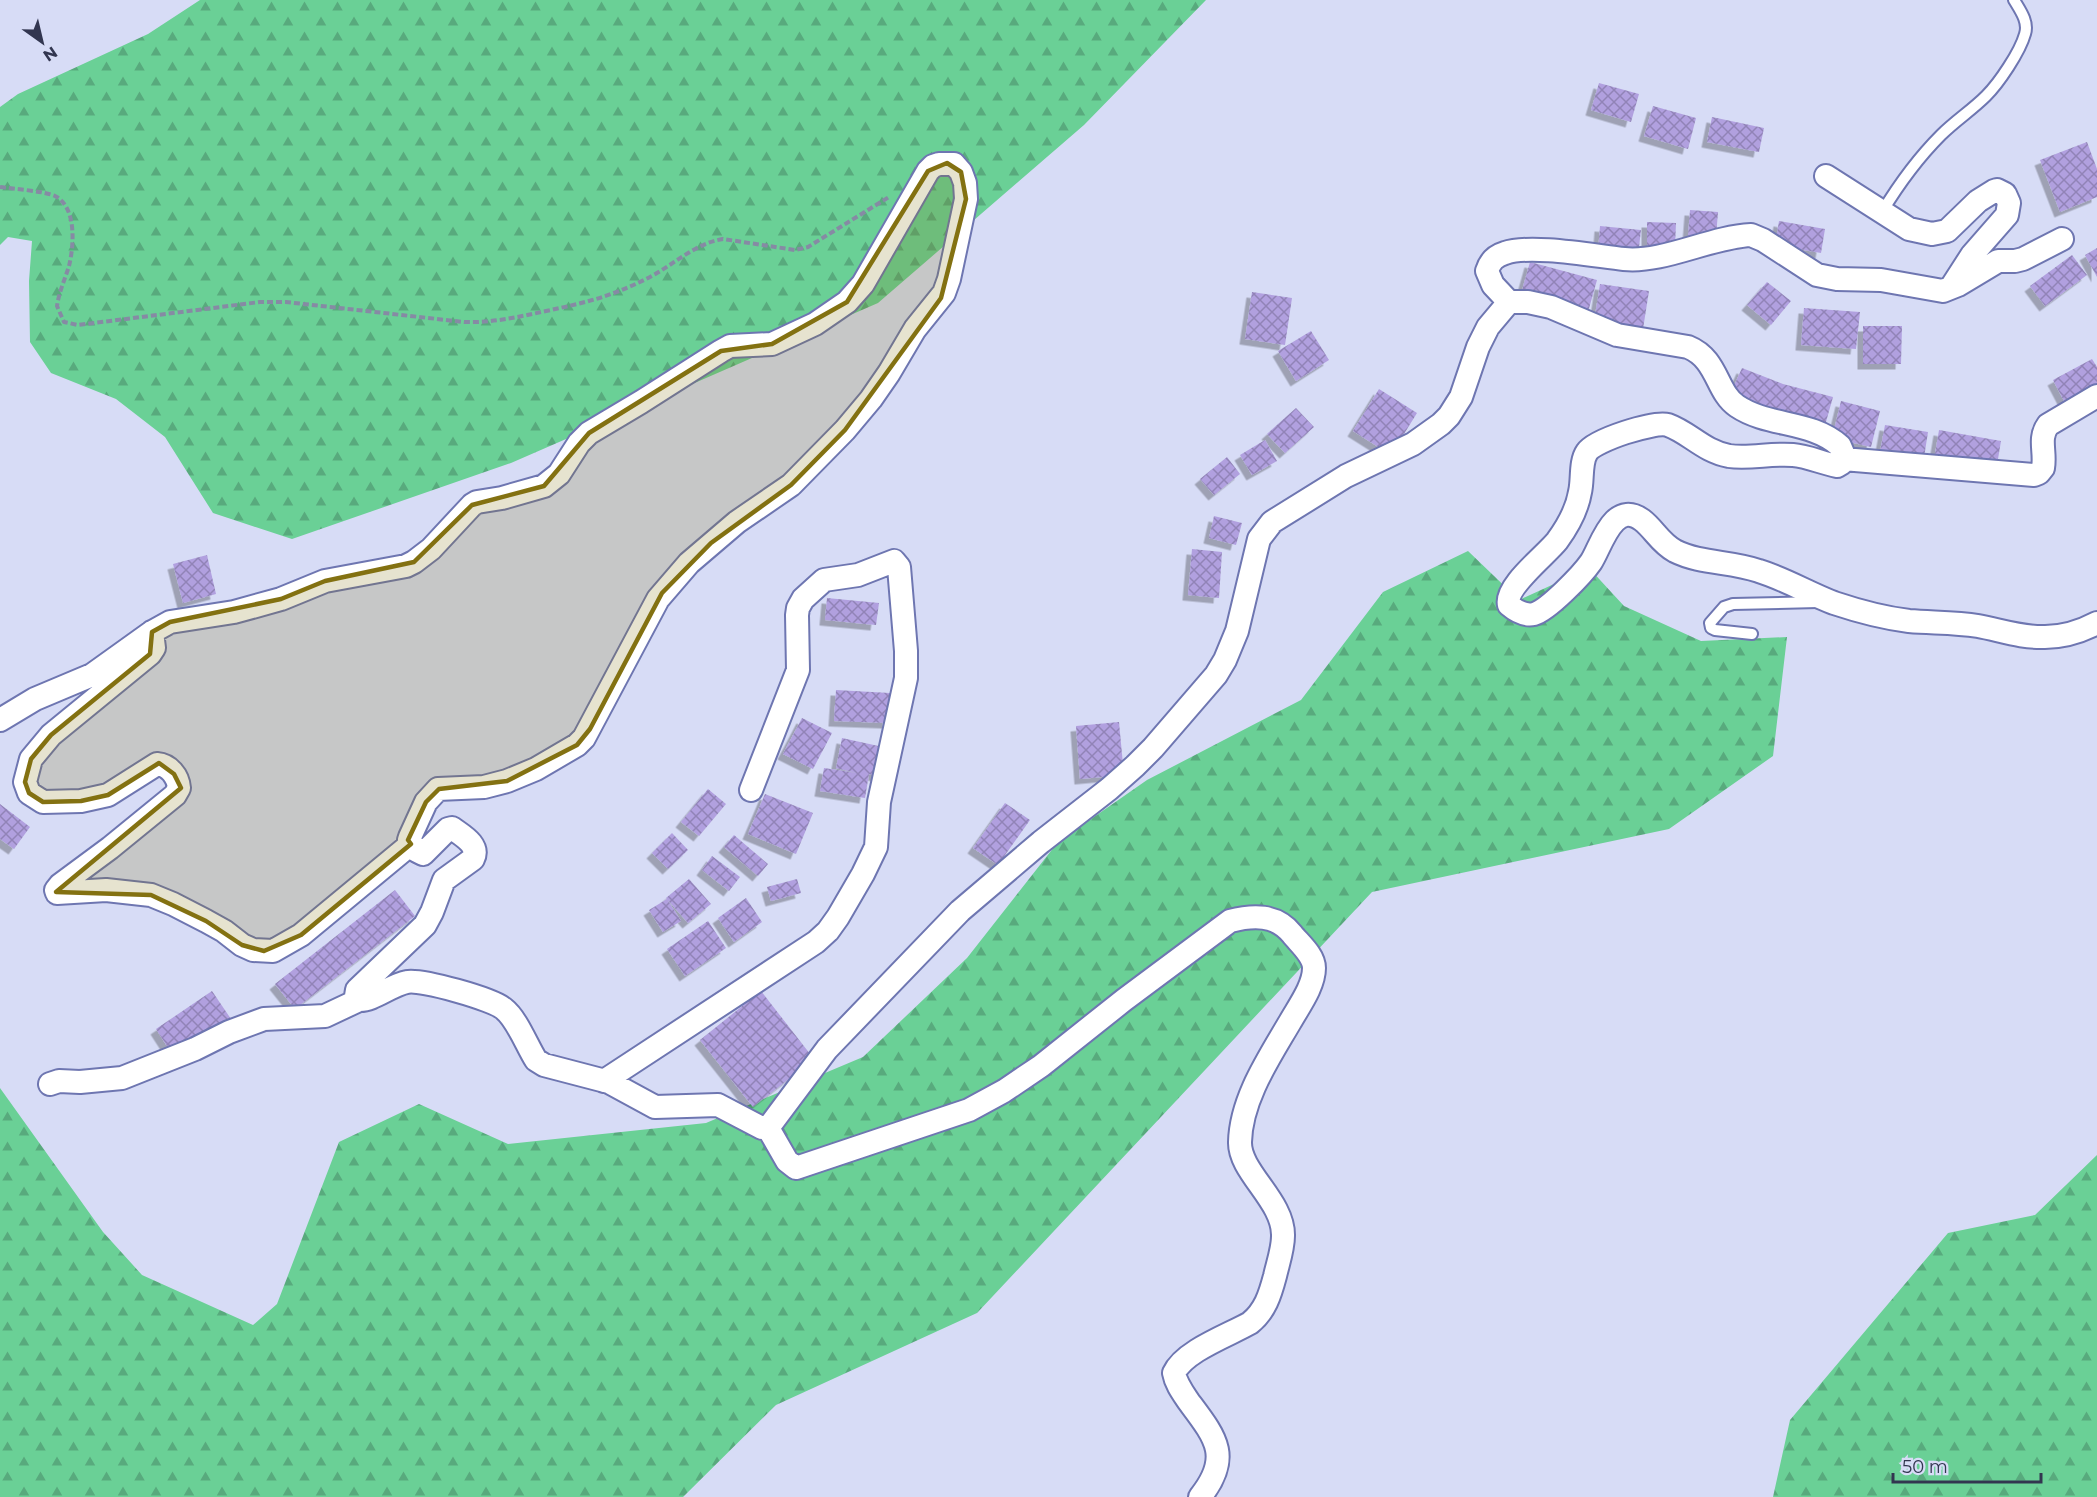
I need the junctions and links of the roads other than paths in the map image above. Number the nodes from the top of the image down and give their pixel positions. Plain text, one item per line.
1 (2014, 0) edge
2 (1826, 176) dead end
3 (1882, 212) junction
4 (2062, 239) dead end
5 (1950, 289) junction
6 (1509, 302) junction
7 (2097, 396) edge
8 (1843, 459) junction
9 (1833, 602) junction
10 (2097, 623) edge
11 (152, 632) junction
12 (1752, 634) dead end
13 (0, 720) edge
14 (751, 790) dead end
15 (411, 844) junction
16 (359, 1000) junction
17 (604, 1081) junction
18 (50, 1084) dead end
19 (768, 1128) junction
20 (1200, 1497) edge

1 - 3 lane
2 - 3 street
3 - 5 street
4 - 5 street
5 - 6 street
6 - 8 street
6 - 19 street
7 - 8 street
8 - 9 street
9 - 10 street
9 - 12 lane
11 - 13 street
11 - 15 street
11 - 15 street
14 - 17 street
15 - 16 street
16 - 17 street
16 - 18 street
17 - 19 street
19 - 20 street

